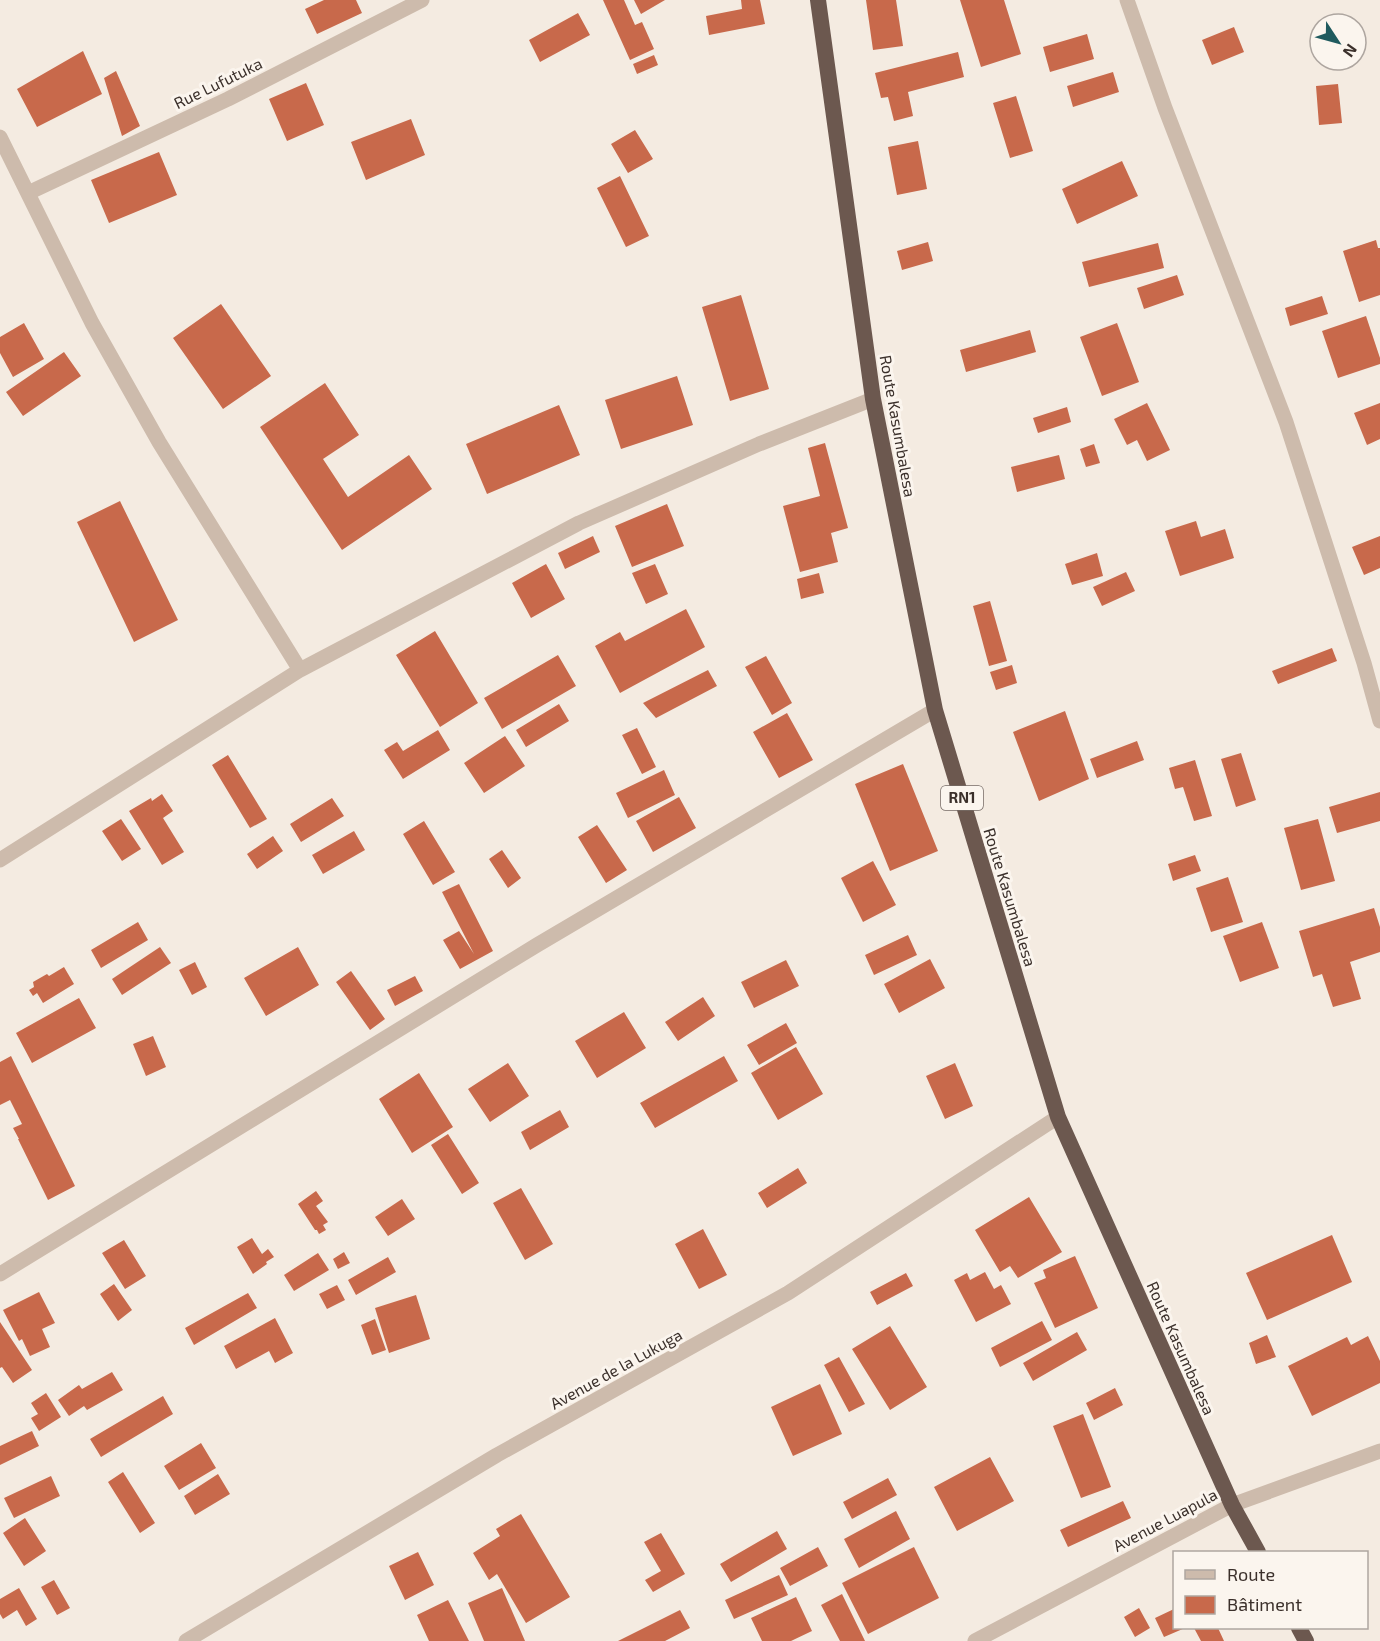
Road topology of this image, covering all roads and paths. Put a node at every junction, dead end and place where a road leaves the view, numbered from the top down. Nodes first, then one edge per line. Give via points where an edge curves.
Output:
1 (422, 0) edge
2 (818, 0) edge
3 (1127, 0) edge
4 (0, 137) edge
5 (28, 193) junction
6 (873, 399) junction
7 (300, 670) junction
8 (935, 710) junction
9 (1380, 721) edge
10 (0, 860) edge
11 (1058, 1117) junction
12 (0, 1274) edge
13 (1380, 1451) edge
14 (1232, 1505) junction
15 (1257, 1551) edge
16 (186, 1641) edge
17 (975, 1641) edge

1 - 5 street, Rue Lufutuka via 228,99
2 - 6 highway, Route Kasumbalesa / RN1
3 - 9 street via 1286,422
4 - 5 street
5 - 7 street via 93,323 159,442
6 - 7 street via 579,523
6 - 8 highway, Route Kasumbalesa / RN1
7 - 10 street
8 - 11 highway, Route Kasumbalesa / RN1
8 - 12 street via 527,951
11 - 14 highway, Route Kasumbalesa / RN1
11 - 16 street, Avenue de la Lukuga via 788,1293 487,1461
13 - 14 street, Avenue Luapula
14 - 15 highway, Route Kasumbalesa / RN1
14 - 17 street, Avenue Luapula

